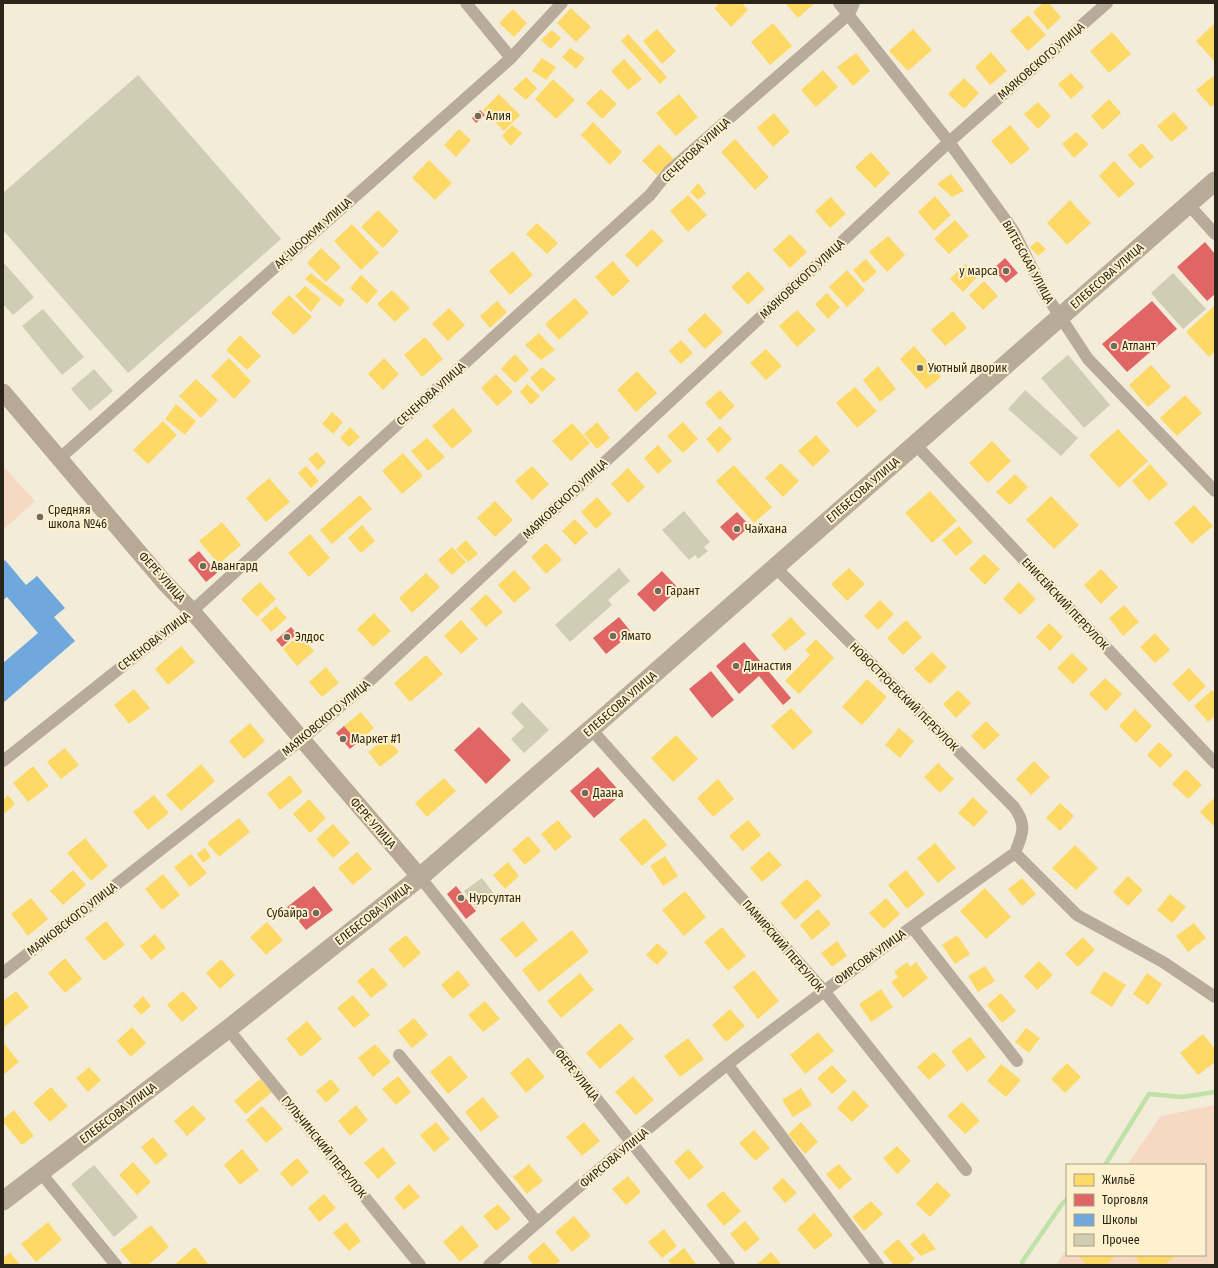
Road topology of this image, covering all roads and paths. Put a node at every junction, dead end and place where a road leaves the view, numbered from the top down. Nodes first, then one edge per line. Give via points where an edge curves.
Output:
1 (466, 3) edge
2 (562, 3) edge
3 (839, 3) edge
4 (854, 3) edge
5 (1107, 3) edge
6 (849, 14) junction
7 (511, 58) junction
8 (949, 142) junction
9 (1215, 181) edge
10 (1188, 204) junction
11 (1215, 234) edge
12 (1059, 318) junction
13 (3, 392) edge
14 (915, 444) junction
15 (60, 458) junction
16 (1215, 491) edge
17 (775, 567) junction
18 (192, 611) junction
19 (591, 729) junction
20 (302, 740) junction
21 (3, 761) edge
22 (1215, 763) edge
23 (1015, 852) junction
24 (420, 877) junction
25 (912, 927) junction
26 (3, 973) edge
27 (824, 991) junction
28 (1215, 997) edge
29 (228, 1029) junction
30 (399, 1055) dead end
31 (1017, 1061) dead end
32 (728, 1065) junction
33 (631, 1143) junction
34 (966, 1170) dead end
35 (40, 1173) junction
36 (3, 1201) edge
37 (537, 1222) junction
38 (116, 1265) edge
39 (420, 1265) edge
40 (489, 1265) edge
41 (729, 1265) edge
42 (878, 1265) edge

1 - 7 street
2 - 7 street, АК-ШООКУМ УЛИЦА
3 - 6 street, ВИТЕБСКАЯ УЛИЦА
4 - 6 street
5 - 8 street, МАЯКОВСКОГО УЛИЦА
6 - 8 street, ВИТЕБСКАЯ УЛИЦА
6 - 18 street, СЕЧЕНОВА УЛИЦА via 669,171 650,195
7 - 15 street, АК-ШООКУМ УЛИЦА
8 - 12 street, ВИТЕБСКАЯ УЛИЦА via 1013,230 1025,258
8 - 20 street, МАЯКОВСКОГО УЛИЦА via 363,687
9 - 10 main road, ЕЛЕБЕСОВА УЛИЦА
10 - 11 street
10 - 12 main road, ЕЛЕБЕСОВА УЛИЦА
12 - 14 main road, ЕЛЕБЕСОВА УЛИЦА
12 - 16 street, ВИТЕБСКАЯ УЛИЦА via 1088,359
13 - 15 street, ФЕРЕ УЛИЦА
14 - 17 main road, ЕЛЕБЕСОВА УЛИЦА
14 - 22 street, ЕНИСЕЙСКИЙ ПЕРЕУЛОК
15 - 18 street, ФЕРЕ УЛИЦА via 164,582
17 - 19 main road, ЕЛЕБЕСОВА УЛИЦА
17 - 23 street, НОВОСТРОЕВСКИЙ ПЕРЕУЛОК via 1014,806 1020,816 1023,833
18 - 20 street, ФЕРЕ УЛИЦА
18 - 21 street, СЕЧЕНОВА УЛИЦА
19 - 24 main road, ЕЛЕБЕСОВА УЛИЦА
19 - 27 street, ПАМИРСКИЙ ПЕРЕУЛОК
20 - 24 street, ФЕРЕ УЛИЦА
20 - 26 street, МАЯКОВСКОГО УЛИЦА
23 - 25 street, ФИРСОВА УЛИЦА
23 - 28 street via 1077,915 1162,962
24 - 29 main road, ЕЛЕБЕСОВА УЛИЦА
24 - 33 street, ФЕРЕ УЛИЦА
25 - 27 street, ФИРСОВА УЛИЦА
25 - 31 street
27 - 32 street, ФИРСОВА УЛИЦА
27 - 34 street, ПАМИРСКИЙ ПЕРЕУЛОК
29 - 35 main road, ЕЛЕБЕСОВА УЛИЦА
29 - 39 street, ГУЛЬЧИНСКИЙ ПЕРЕУЛОК
30 - 37 street
32 - 33 street, ФИРСОВА УЛИЦА
32 - 42 street
33 - 37 street, ФИРСОВА УЛИЦА
33 - 41 street, ФЕРЕ УЛИЦА
35 - 36 main road, ЕЛЕБЕСОВА УЛИЦА
35 - 38 street
37 - 40 street, ФИРСОВА УЛИЦА

